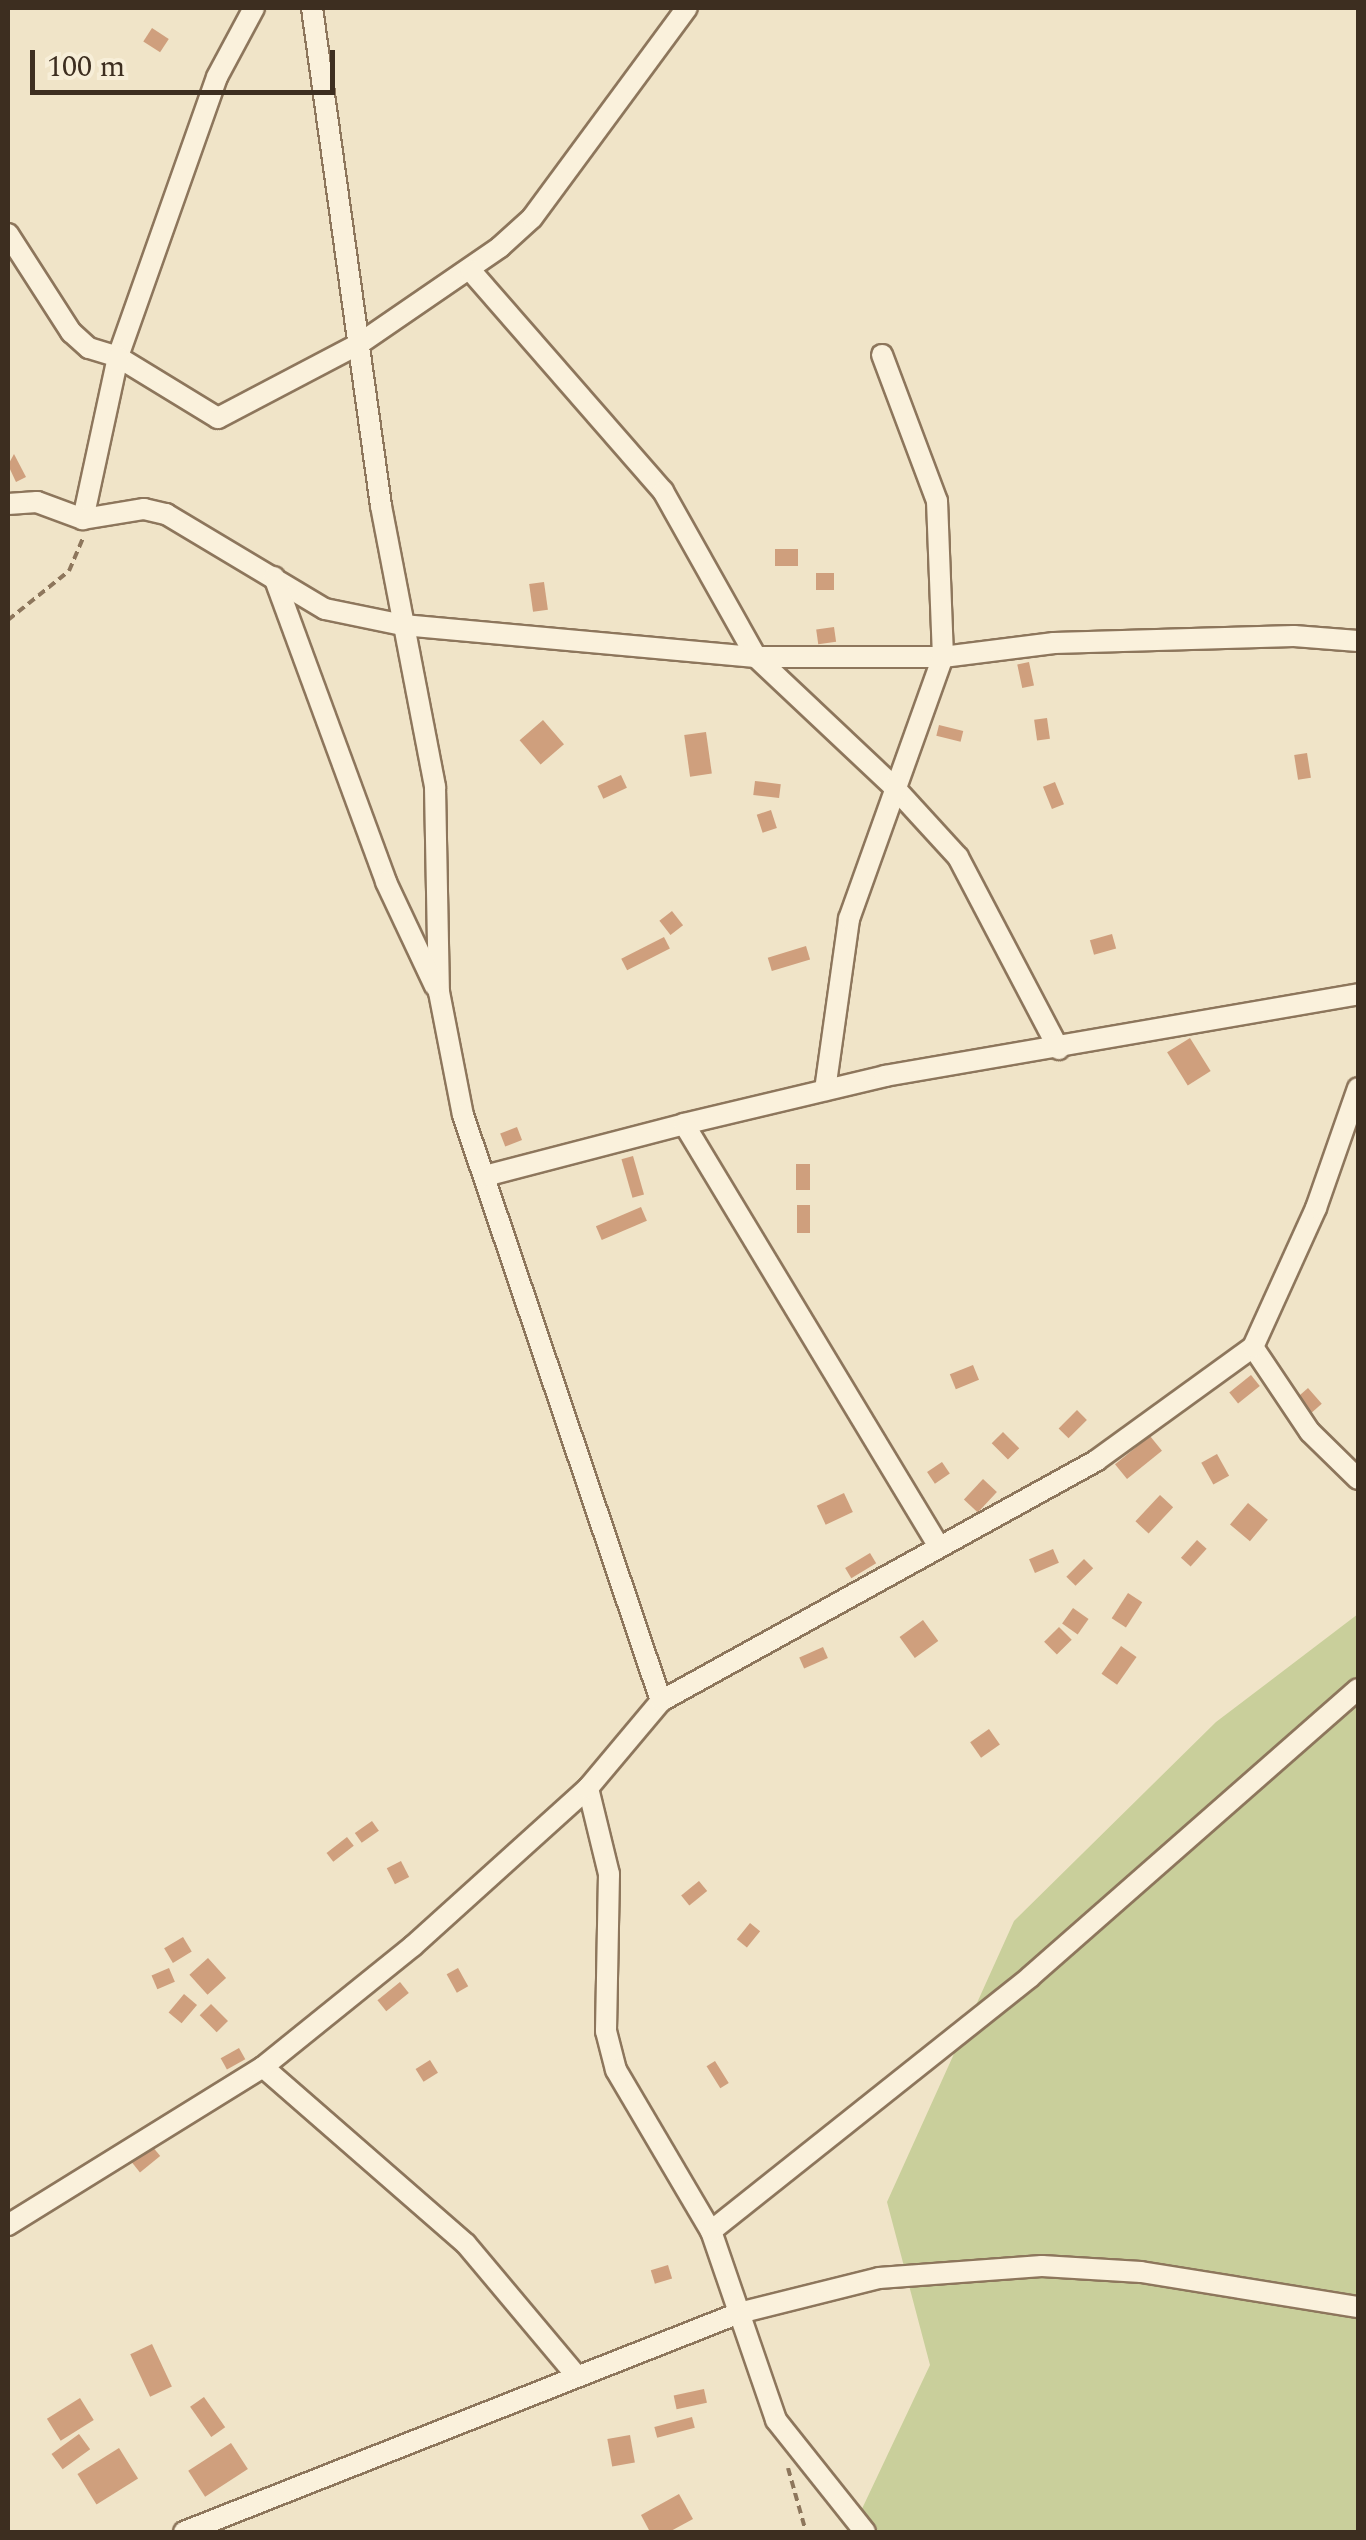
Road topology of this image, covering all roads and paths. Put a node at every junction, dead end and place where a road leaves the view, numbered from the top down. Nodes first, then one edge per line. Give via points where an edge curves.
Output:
1 (254, 8) edge
2 (312, 8) edge
3 (687, 8) edge
4 (8, 234) edge
5 (471, 271) junction
6 (359, 344) junction
7 (882, 355) dead end
8 (118, 357) junction
9 (8, 504) edge
10 (82, 518) junction
11 (274, 577) junction
12 (8, 620) edge
13 (403, 625) junction
14 (1358, 640) edge
15 (943, 656) junction
16 (756, 657) junction
17 (893, 786) junction
18 (439, 992) junction
19 (1358, 994) edge
20 (1059, 1049) junction
21 (1358, 1088) edge
22 (824, 1090) junction
23 (684, 1124) junction
24 (485, 1176) junction
25 (1252, 1347) junction
26 (1358, 1480) edge
27 (937, 1543) junction
28 (1358, 1689) edge
29 (662, 1701) junction
30 (588, 1788) junction
31 (263, 2067) junction
32 (8, 2225) edge
33 (711, 2230) junction
34 (1358, 2306) edge
35 (739, 2314) junction
36 (575, 2374) junction
37 (786, 2458) dead end
38 (184, 2532) edge
39 (806, 2532) edge
40 (866, 2532) edge

1 - 8 street via 218,77
2 - 6 street
3 - 5 street via 532,218
4 - 8 street via 71,332 89,348
5 - 6 street
5 - 16 street via 662,491
6 - 8 street via 222,418
6 - 13 street
7 - 15 street via 937,501
8 - 10 street
9 - 10 street via 37,502
10 - 11 street via 144,509 166,514
10 - 12 path via 76,562
11 - 13 street via 325,609
11 - 18 street via 386,882
13 - 16 street
13 - 18 street via 435,787
14 - 15 street via 1054,643
15 - 16 street
15 - 17 street
16 - 17 street
17 - 20 street via 970,876
17 - 22 street via 849,919
18 - 24 street via 464,1116
19 - 20 street
20 - 22 street
21 - 25 street via 1316,1208
22 - 23 street
23 - 24 street
23 - 27 street
24 - 29 street
25 - 26 street via 1310,1432
25 - 27 street via 1098,1460
27 - 29 street
28 - 33 street via 1030,1977
29 - 30 street
30 - 31 street via 413,1946
30 - 33 street via 609,1874 606,2030 616,2070
31 - 32 street
31 - 36 street via 466,2244
33 - 35 street
34 - 35 street via 1141,2272 1042,2266 880,2278
35 - 36 street
35 - 40 street via 776,2420
36 - 38 street
37 - 39 path

